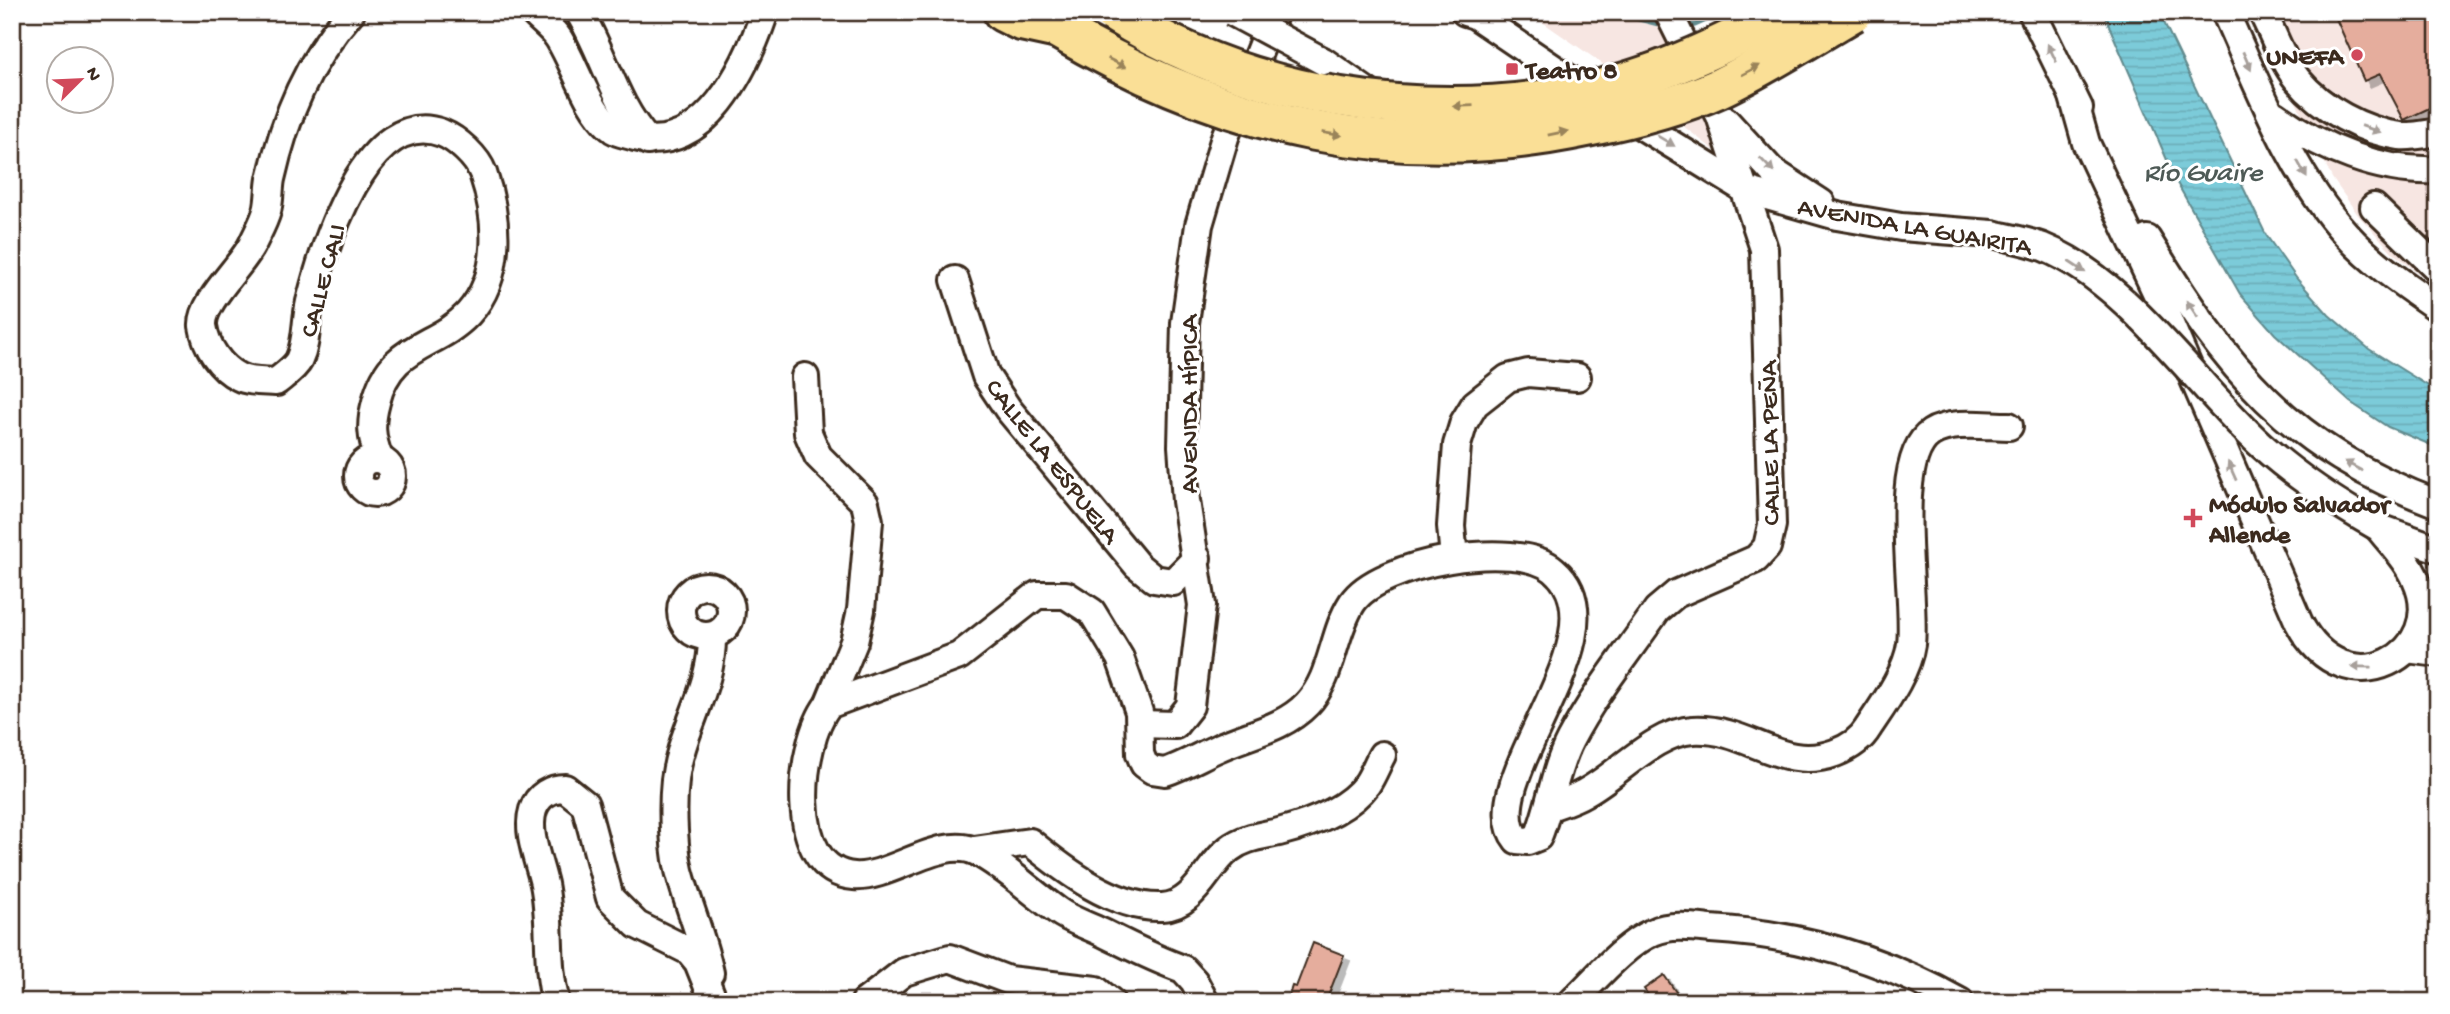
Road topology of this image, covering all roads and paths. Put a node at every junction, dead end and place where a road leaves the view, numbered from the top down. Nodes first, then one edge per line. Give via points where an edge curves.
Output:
1 (351, 12) edge
2 (533, 12) edge
3 (579, 12) edge
4 (765, 12) edge
5 (1003, 12) edge
6 (1113, 12) edge
7 (1232, 12) edge
8 (1275, 12) edge
9 (1465, 12) edge
10 (1668, 12) edge
11 (1784, 12) edge
12 (1853, 12) edge
13 (2032, 12) edge
14 (2225, 12) edge
15 (2262, 12) edge
16 (1047, 21) edge
17 (2072, 93) junction
18 (1383, 103) junction
19 (2269, 109) junction
20 (1720, 116) junction
21 (2438, 132) edge
22 (648, 141) junction
23 (2438, 170) edge
24 (1746, 190) junction
25 (2374, 206) dead end
26 (1854, 219) junction
27 (2438, 270) edge
28 (955, 280) dead end
29 (2438, 308) edge
30 (805, 377) dead end
31 (1577, 377) dead end
32 (2009, 426) dead end
33 (379, 458) dead end
34 (2438, 504) edge
35 (2378, 527) junction
36 (2438, 550) edge
37 (1197, 558) junction
38 (1454, 558) junction
39 (2417, 580) junction
40 (2438, 611) edge
41 (712, 636) dead end
42 (2407, 649) junction
43 (2438, 653) edge
44 (828, 705) junction
45 (1140, 724) junction
46 (1382, 755) dead end
47 (1550, 807) junction
48 (974, 850) junction
49 (556, 1002) edge
50 (715, 1002) edge
51 (865, 1002) edge
52 (1111, 1002) edge
53 (1205, 1002) edge
54 (1572, 1002) edge
55 (1960, 1002) edge

1 - 33 street, CALLE CALI via 306,75 290,110 271,179 268,210 240,266 214,296 203,327 217,359 239,377 276,382 299,362 310,300 330,231 373,157 391,139 415,128 456,139 481,168 495,215 494,256 478,301 466,316 409,352 380,384 371,422
2 - 22 street via 557,37 611,128
3 - 22 street via 611,86
4 - 22 street via 752,52 701,123
5 - 16 highway via 1021,21
6 - 18 highway, bridge via 1172,46 1233,70 1313,94
7 - 18 street, bridge via 1323,61
8 - 37 street, AVENIDA HÍPICA via 1225,137 1199,225 1185,323 1182,446
9 -> 24 street, AVENIDA LA GUAIRITA
10 - 20 street, bridge
11 -> 18 highway, bridge via 1734,40 1647,75 1579,94 1504,105
16 -> 12 highway, bridge via 1114,62 1173,89 1267,120 1343,136 1483,144 1534,138 1670,107 1719,88
17 -> 13 street
14 -> 19 street
15 -> 21 street via 2297,79 2326,106 2381,132 2403,136
34 -> 17 street via 2339,459 2250,385 2206,331 2144,234
42 -> 17 street via 2375,667 2351,667 2327,659 2308,640 2157,294 2086,144
19 - 23 street via 2299,132 2362,159 2414,171
19 -> 29 street via 2323,208 2375,263
20 - 24 street, CALLE LA PEÑA
20 -> 26 street via 1772,171
24 - 26 street, AVENIDA LA GUAIRITA
24 - 47 street, CALLE LA PEÑA via 1764,249 1772,525 1767,547 1756,559 1696,583 1657,610 1570,739 1551,791
25 - 27 street
26 -> 35 street, AVENIDA LA GUAIRITA, bridge via 1992,234 2045,248 2078,267 2150,327 2286,468
28 - 37 street, CALLE LA ESPUELA via 986,376 1137,565 1154,579 1173,582
30 - 44 street via 808,433 818,456 864,503 869,521 854,642
31 - 38 street via 1528,373 1508,378 1475,404 1457,445 1451,526
32 - 47 street via 1946,426 1930,433 1920,445 1908,488 1911,645 1882,707 1866,732 1846,749 1801,761 1743,737 1691,730 1637,755 1585,793
35 - 36 street, AVENIDA LA GUAIRITA
35 - 39 street
37 - 45 street, AVENIDA HÍPICA via 1202,606 1190,706 1175,724
38 - 45 street via 1385,579 1352,602 1322,682 1308,703 1287,721 1165,772 1144,764
38 - 47 street via 1523,557 1546,564 1563,578 1572,597 1574,615 1566,663 1512,792 1507,818 1517,840 1538,837
39 - 40 street
39 - 42 street via 2421,619
41 - 50 street via 707,683 688,728 675,779 674,815 681,878 704,946
42 - 43 street
44 - 45 street via 959,656 1022,604 1051,593 1066,596 1092,612 1120,658
44 - 48 street via 813,741 804,792 811,843 828,867 857,877 950,849
46 - 48 street via 1367,784 1336,810 1308,824 1252,837 1229,849 1198,887 1164,908 1115,897 1067,873 1030,842
48 - 53 street via 1060,913 1183,969
49 - 50 street via 546,897 530,826 533,807 552,788 565,788 585,804 610,898 637,925 689,951
51 - 52 street via 904,972 950,958 1008,981 1096,990
54 - 55 street via 1643,937 1672,927 1814,942 1891,967

